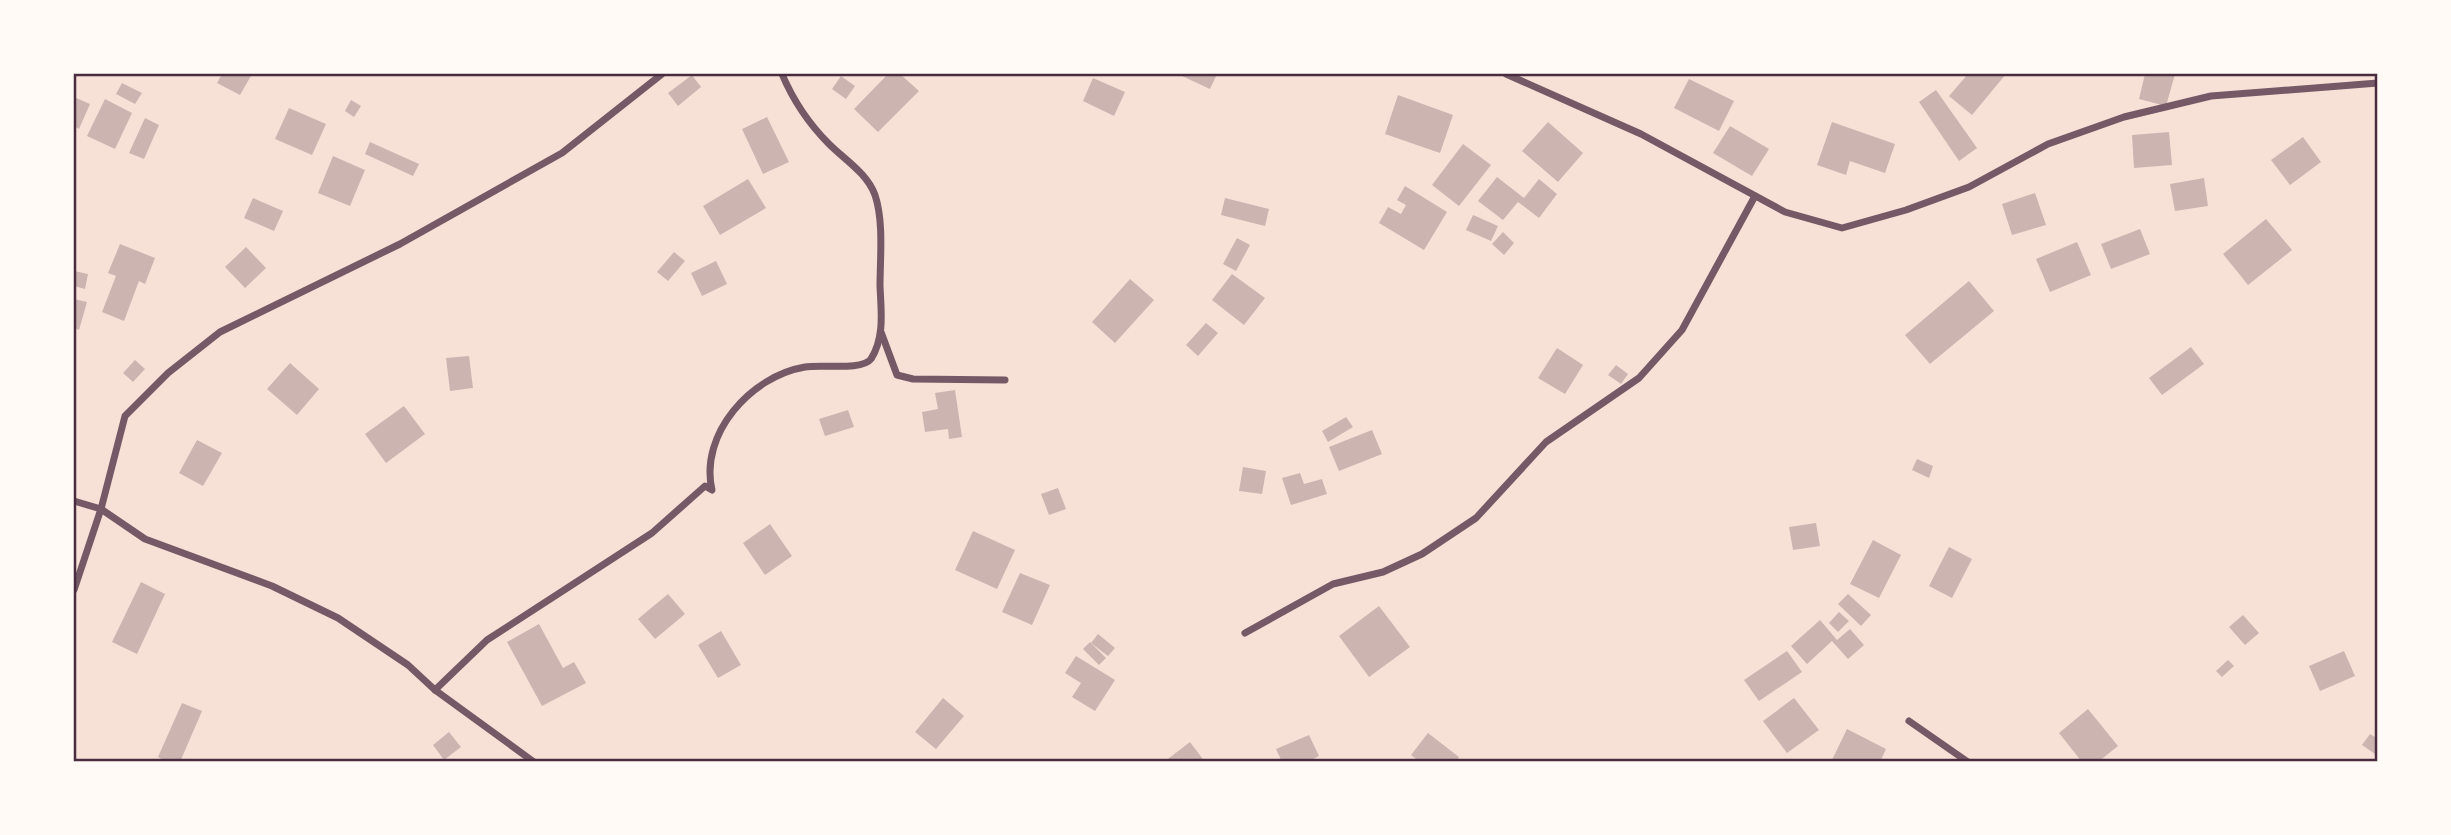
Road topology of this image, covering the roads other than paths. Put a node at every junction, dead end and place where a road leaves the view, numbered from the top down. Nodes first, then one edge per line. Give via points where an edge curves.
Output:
1 (662, 74) edge
2 (782, 74) edge
3 (1506, 74) edge
4 (2378, 83) edge
5 (1755, 197) junction
6 (881, 332) junction
7 (1005, 380) dead end
8 (74, 501) edge
9 (101, 509) junction
10 (74, 590) edge
11 (1245, 633) dead end
12 (435, 690) junction
13 (1909, 721) dead end
14 (534, 761) edge
15 (1968, 761) edge

1 - 9 street via 562,153 400,244 220,332 168,373 125,416
2 - 6 street via 800,110 828,144 859,171 875,195
3 - 5 street via 1641,134
4 - 5 street via 2211,96 2124,117 2048,144 1969,187 1842,228 1784,212
5 - 11 street via 1682,330 1639,378 1546,442 1476,518 1422,554 1383,572 1334,584
6 - 7 street via 897,375
6 - 12 street via 870,360 859,367 802,368 755,389 722,427 712,450 708,472 712,490 705,485 653,533 487,640
8 - 9 street
9 - 10 street
9 - 12 street via 145,538 272,586 338,618 408,665
12 - 14 street
13 - 15 street

